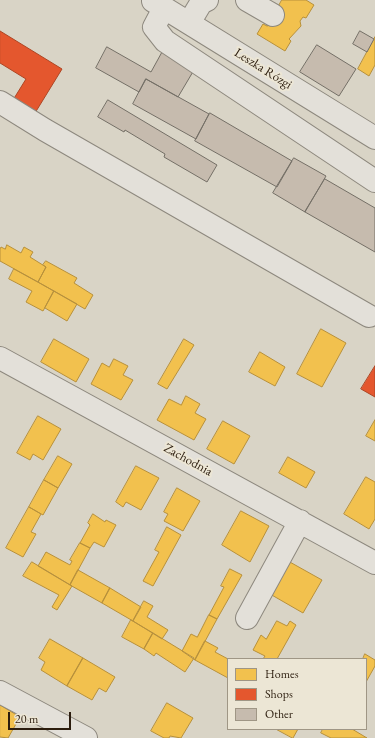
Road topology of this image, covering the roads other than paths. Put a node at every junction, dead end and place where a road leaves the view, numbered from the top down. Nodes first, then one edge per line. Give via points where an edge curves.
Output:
1 (207, 0) edge
2 (247, 0) edge
3 (158, 4) edge
4 (273, 15) dead end
5 (189, 23) junction
6 (0, 102) edge
7 (375, 138) edge
8 (375, 181) edge
9 (369, 316) dead end
10 (0, 358) edge
11 (300, 521) junction
12 (375, 563) edge
13 (247, 618) dead end
14 (0, 692) edge
15 (86, 738) edge

1 - 5 street via 201,3
2 - 4 street
3 - 5 street, Leszka Rózgi
3 - 8 street via 154,27 165,41
5 - 7 street, Leszka Rózgi
6 - 9 street
10 - 11 street, Zachodnia
11 - 12 street, Zachodnia
11 - 13 street
14 - 15 street

